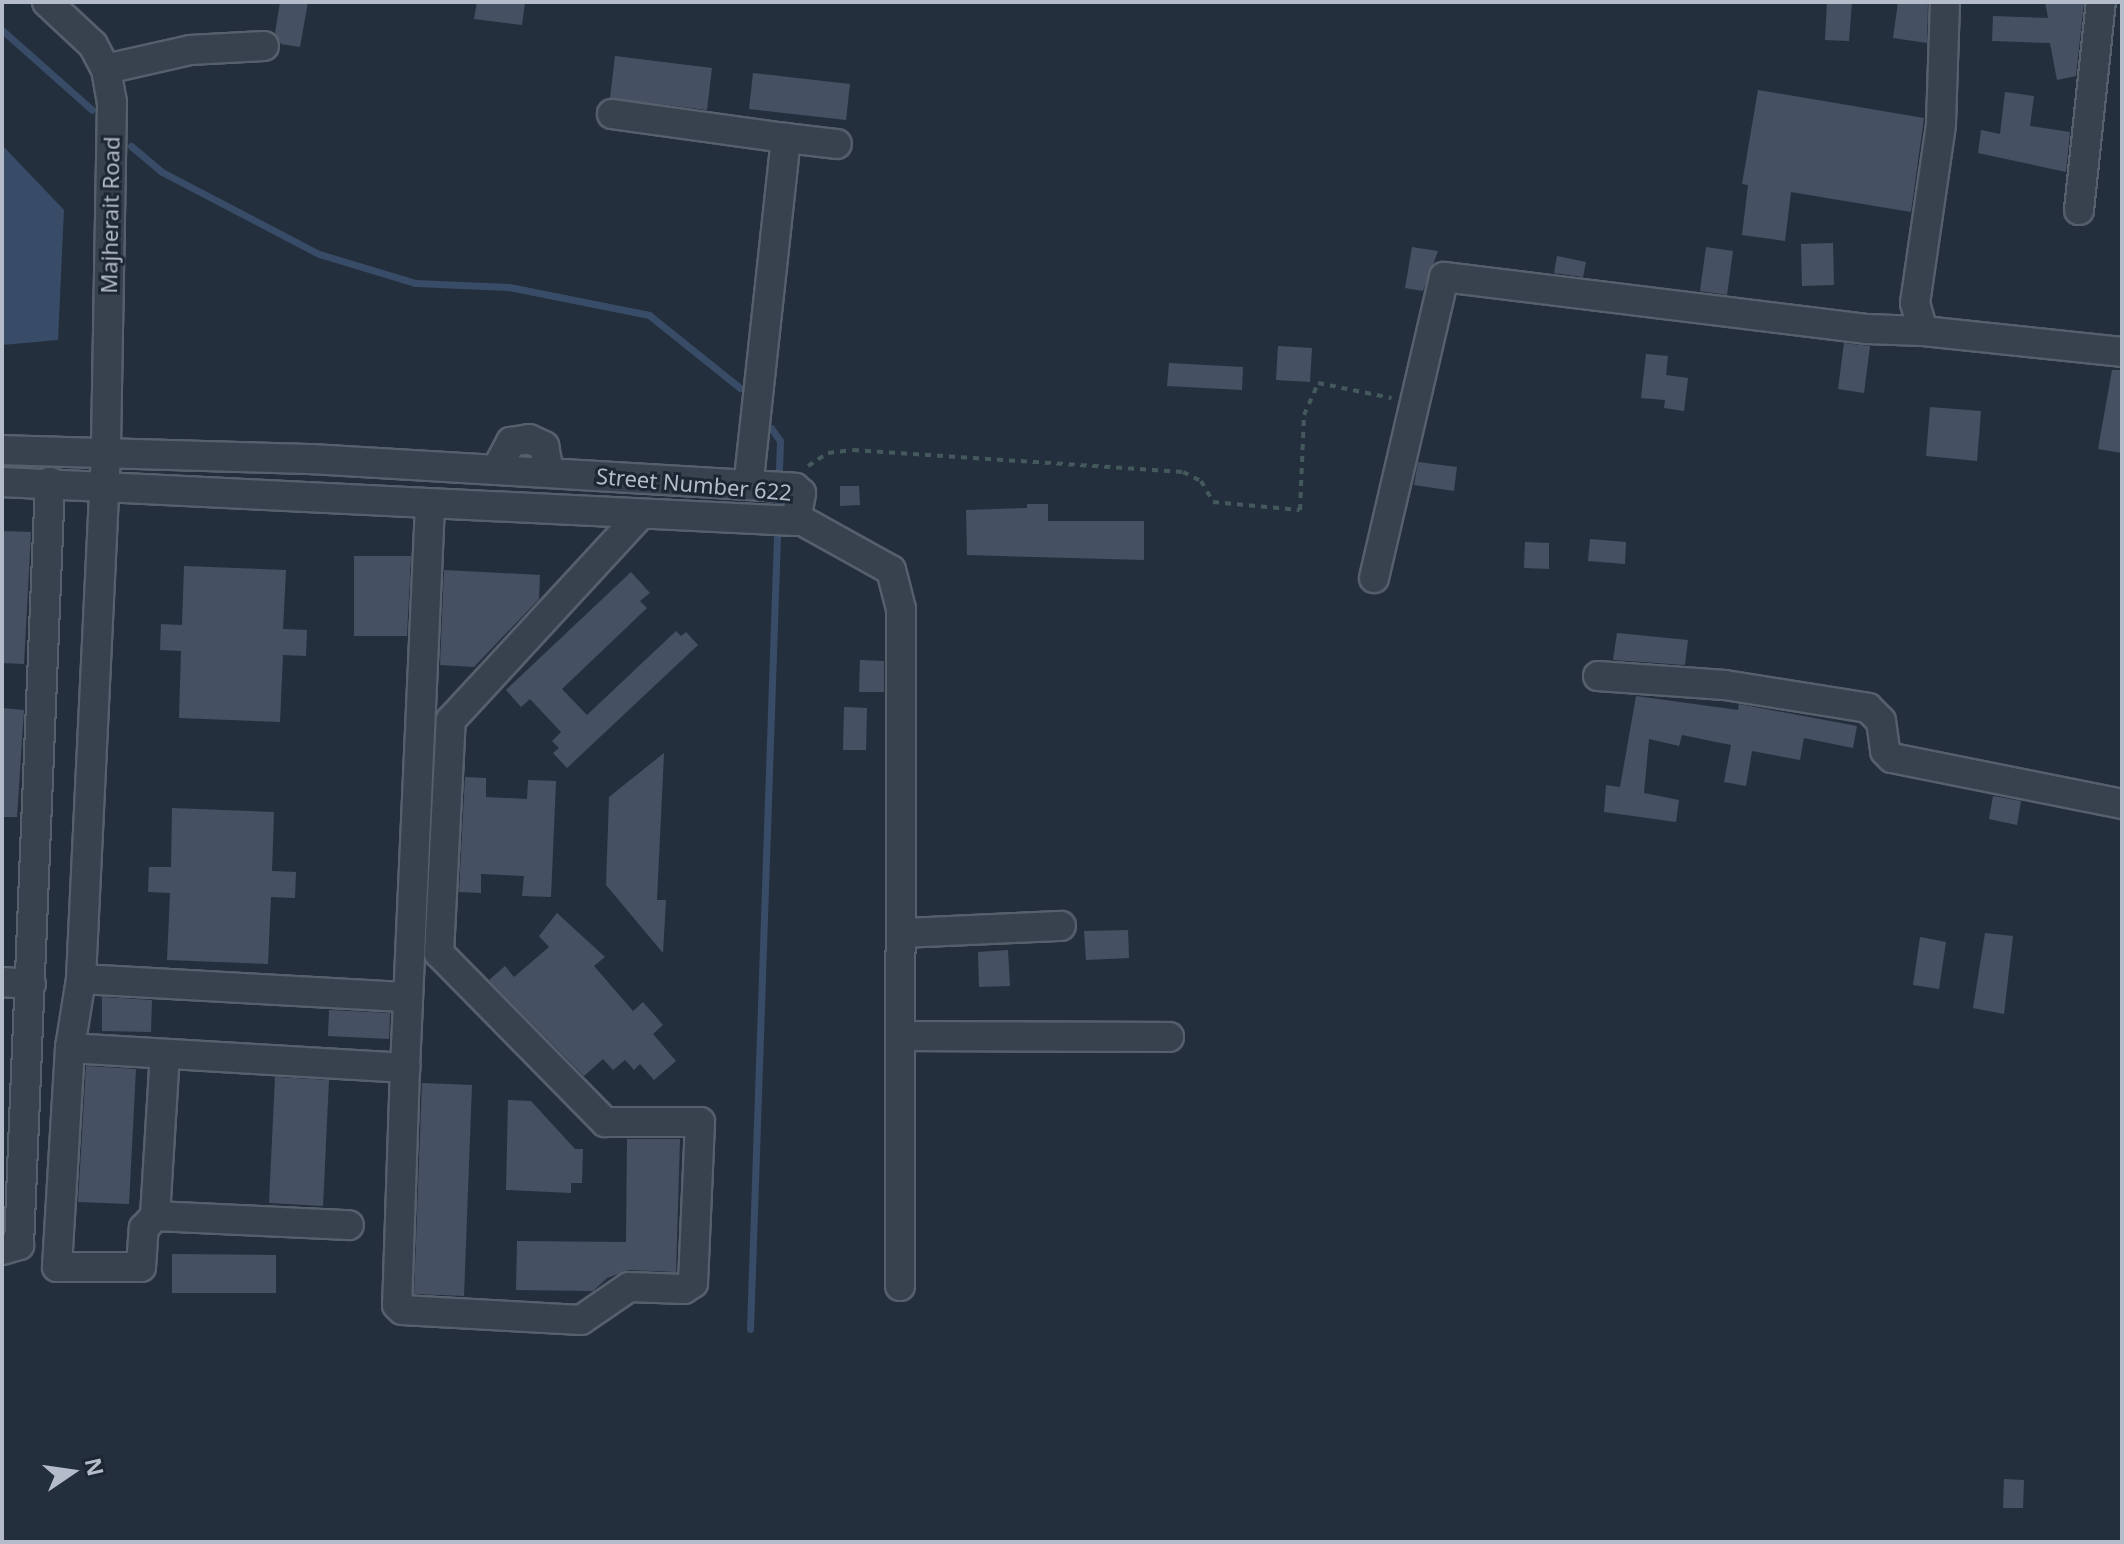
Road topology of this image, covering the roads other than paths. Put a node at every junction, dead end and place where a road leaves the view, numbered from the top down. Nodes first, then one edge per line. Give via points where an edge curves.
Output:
1 (47, 2) edge
2 (1945, 2) edge
3 (2101, 2) edge
4 (264, 46) dead end
5 (106, 69) junction
6 (612, 114) dead end
7 (786, 138) junction
8 (837, 144) dead end
9 (2079, 210) dead end
10 (1923, 331) junction
11 (2122, 352) edge
12 (2, 450) edge
13 (106, 452) junction
14 (541, 472) junction
15 (2, 482) edge
16 (50, 482) junction
17 (104, 485) junction
18 (748, 485) junction
19 (430, 505) junction
20 (531, 511) junction
21 (638, 517) junction
22 (799, 519) junction
23 (1374, 578) dead end
24 (1598, 676) dead end
25 (2122, 804) edge
26 (1061, 926) dead end
27 (904, 933) junction
28 (81, 979) junction
29 (2, 982) edge
30 (31, 984) junction
31 (408, 997) junction
32 (904, 1036) junction
33 (1169, 1037) dead end
34 (70, 1048) junction
35 (165, 1054) junction
36 (405, 1068) junction
37 (155, 1216) junction
38 (349, 1225) dead end
39 (2, 1250) edge
40 (900, 1286) dead end

1 - 5 street, Majherait Road via 93,45
2 - 10 street via 1941,125 1915,303
3 - 9 street
4 - 5 street via 190,50
5 - 13 street, Majherait Road via 112,102
6 - 7 street
7 - 8 street
7 - 18 street
10 - 11 street
10 - 23 street via 1866,329 1444,277
12 - 13 street, Street Number 622
13 - 14 street, Street Number 622
13 - 17 street, Majherait Road
14 - 18 street, Street Number 622
14 - 20 street
15 - 16 street, Street Number 622
16 - 17 street, Street Number 622
16 - 30 street
17 - 19 street, Street Number 622
17 - 28 street, Majherait Road
18 - 22 street, Street Number 622 via 795,488 801,493
19 - 20 street, Street Number 622
19 - 31 street
20 - 21 street, Street Number 622
21 - 22 street, Street Number 622
21 - 36 street via 451,720 439,953 605,1122 700,1122 691,1287 629,1287 581,1320 398,1308
22 - 27 street via 834,534 896,579 901,609
24 - 25 street via 1831,699 1875,714 1885,751 1901,761
26 - 27 street
27 - 32 street
28 - 31 street
28 - 34 street, Majherait Road
29 - 30 street
30 - 39 street via 19,1245
31 - 36 street
32 - 33 street
32 - 40 street
34 - 35 street
34 - 37 street, Majherait Road via 57,1267 141,1267 144,1228
35 - 36 street
35 - 37 street
37 - 38 street

